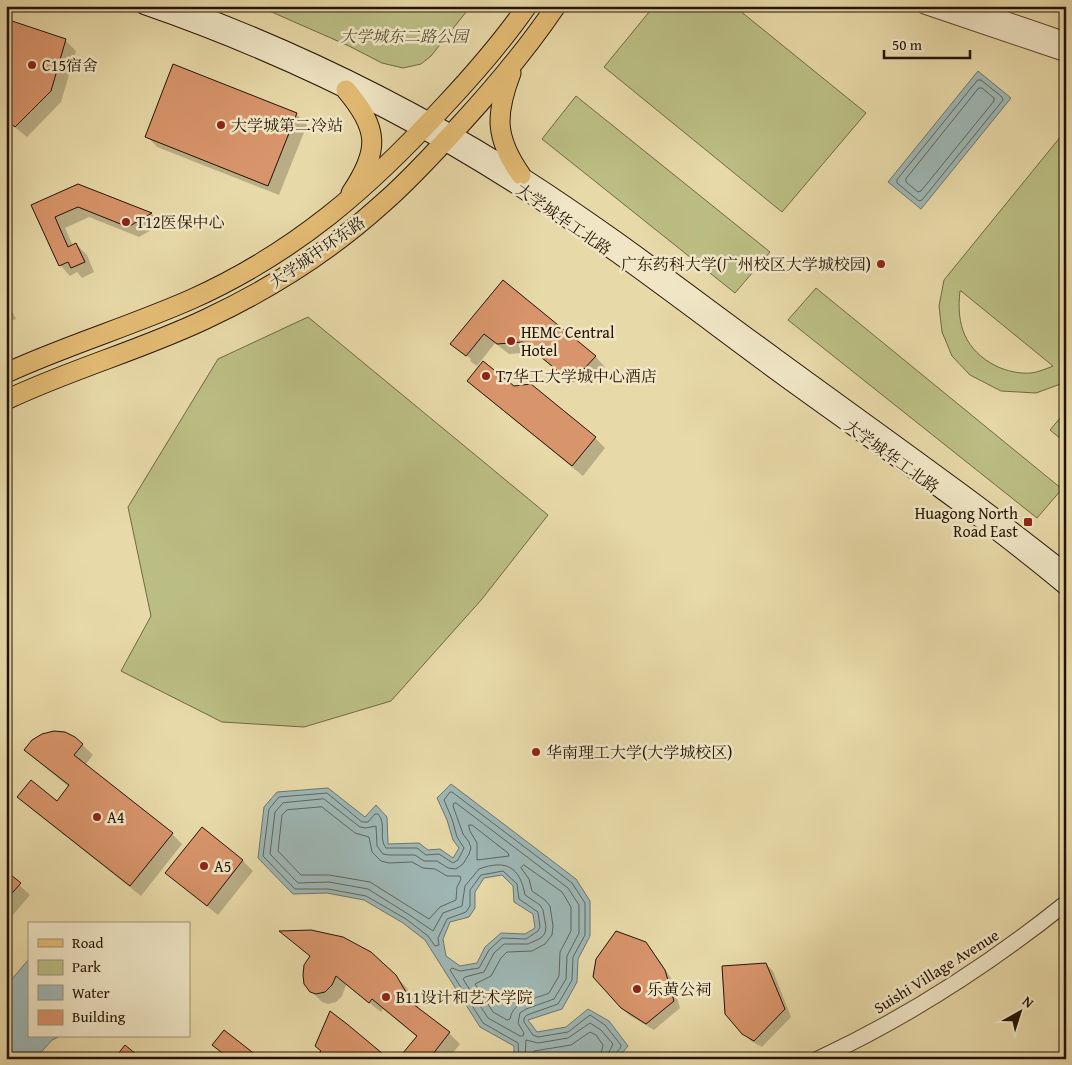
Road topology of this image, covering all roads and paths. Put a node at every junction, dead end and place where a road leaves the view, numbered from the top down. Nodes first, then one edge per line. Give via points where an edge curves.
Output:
1 (144, 6) edge
2 (178, 6) edge
3 (527, 6) edge
4 (556, 6) edge
5 (924, 6) edge
6 (966, 6) edge
7 (1066, 40) edge
8 (1066, 54) edge
9 (515, 63) junction
10 (346, 90) junction
11 (426, 126) junction
12 (448, 138) junction
13 (521, 175) junction
14 (342, 206) junction
15 (6, 373) edge
16 (6, 400) edge
17 (1066, 572) edge
18 (1066, 587) edge
19 (1066, 902) edge
20 (818, 1059) edge

1 - 10 main road, 大学城华工北路 via 265,53
2 - 11 main road, 大学城华工北路 via 369,88
3 - 11 main road, 大学城中环东路 via 499,44
4 - 9 main road, 大学城中环东路
5 - 8 street
6 - 7 street
9 - 12 main road, 大学城中环东路
9 - 13 main road via 500,109 500,123 504,147
10 - 11 main road, 大学城华工北路
10 - 14 main road via 364,114 372,140 366,165
11 - 12 main road, 大学城华工北路
11 - 14 main road, 大学城中环东路 via 384,170
12 - 13 main road, 大学城华工北路
12 - 16 main road, 大学城中环东路 via 370,215 263,290 189,327
12 - 18 main road, 大学城华工北路 via 576,226 966,510
13 - 17 main road, 大学城华工北路 via 1009,527
14 - 15 main road, 大学城中环东路 via 284,249 217,287
19 - 20 street, Suishi Village Avenue via 1000,953 946,988 894,1020

